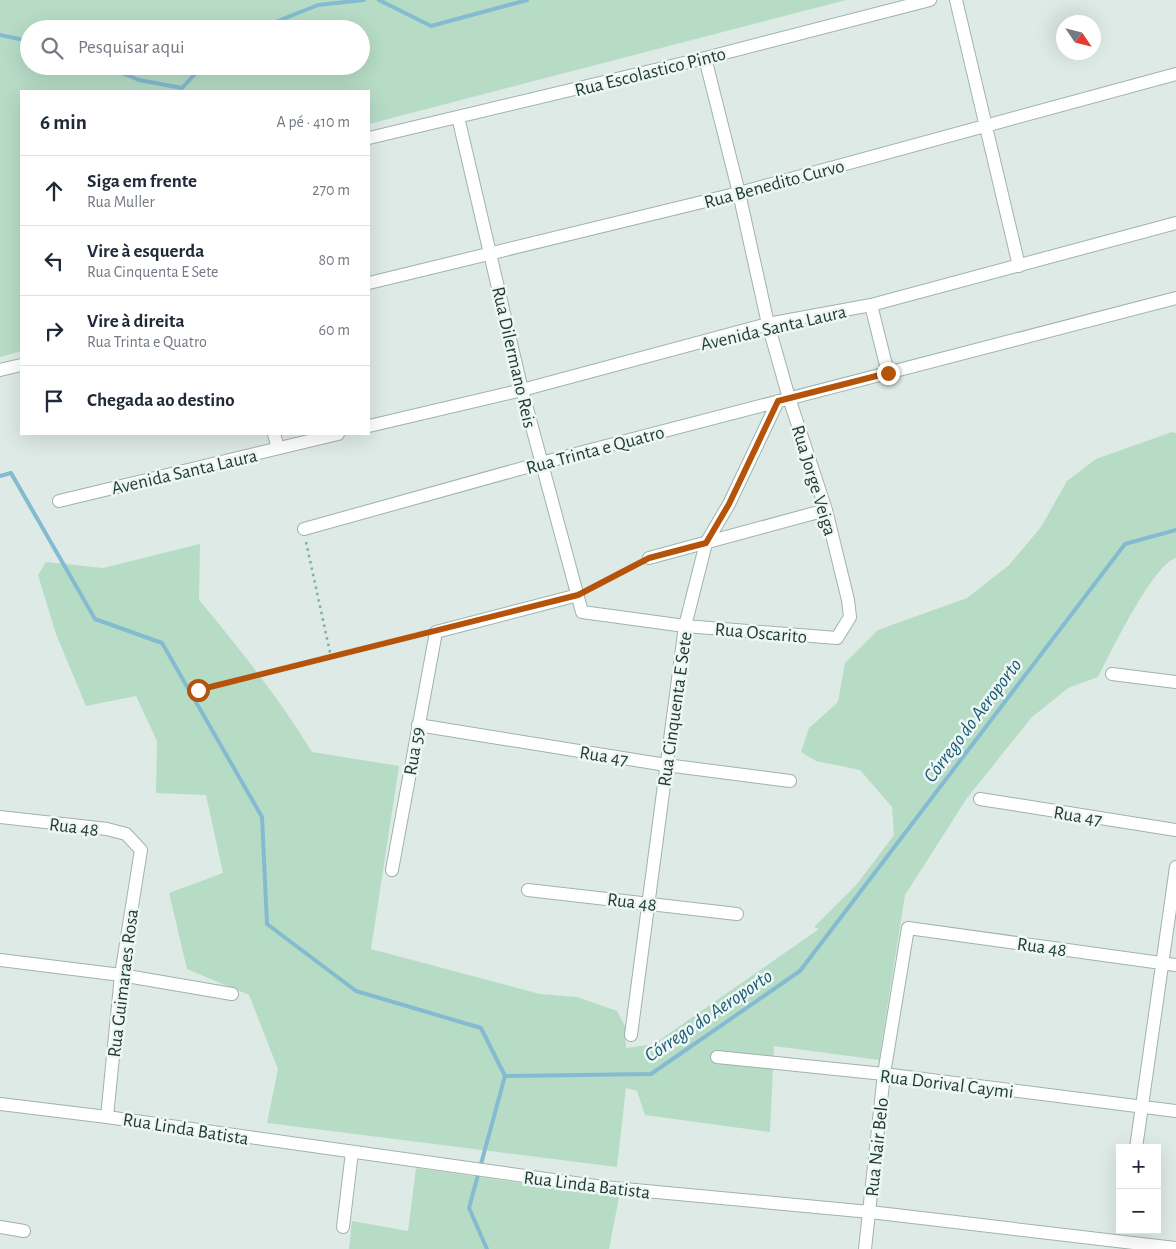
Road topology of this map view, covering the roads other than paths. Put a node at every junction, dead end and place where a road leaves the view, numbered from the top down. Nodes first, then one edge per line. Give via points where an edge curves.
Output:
1 (930, 0) edge
2 (956, 0) edge
3 (705, 58) junction
4 (1176, 74) edge
5 (458, 117) junction
6 (988, 127) junction
7 (370, 138) edge
8 (739, 193) junction
9 (1176, 223) edge
10 (491, 253) junction
11 (1019, 266) junction
12 (370, 283) edge
13 (1176, 298) edge
14 (871, 305) junction
15 (768, 324) junction
16 (20, 365) edge
17 (0, 370) edge
18 (888, 373) junction
19 (522, 390) junction
20 (783, 399) junction
21 (370, 426) edge
22 (274, 435) edge
23 (334, 435) edge
24 (278, 448) junction
25 (541, 463) junction
26 (59, 501) dead end
27 (826, 510) junction
28 (304, 528) road end
29 (706, 543) junction
30 (649, 558) road end
31 (578, 595) junction
32 (685, 626) junction
33 (837, 638) joint
34 (1112, 674) dead end
35 (1176, 682) edge
36 (418, 725) junction
37 (666, 765) junction
38 (790, 781) dead end
39 (980, 799) dead end
40 (0, 817) edge
41 (1176, 830) edge
42 (141, 850) joint
43 (1176, 867) edge
44 (392, 870) dead end
45 (528, 890) dead end
46 (649, 903) junction
47 (737, 914) dead end
48 (908, 928) joint
49 (0, 960) edge
50 (1161, 963) junction
51 (1176, 965) edge
52 (121, 975) junction
53 (232, 994) dead end
54 (631, 1035) dead end
55 (717, 1057) dead end
56 (884, 1074) junction
57 (0, 1104) edge
58 (1142, 1108) junction
59 (1176, 1111) edge
60 (107, 1116) junction
61 (1137, 1144) edge
62 (352, 1152) junction
63 (870, 1212) junction
64 (0, 1227) edge
65 (343, 1227) dead end
66 (24, 1230) dead end
67 (1124, 1236) edge
68 (1176, 1248) edge
69 (866, 1249) edge

1 - 3 street, Rua Escolastico Pinto
2 - 6 street
3 - 5 street, Rua Escolastico Pinto
3 - 8 street, Rua Jorge Veiga
4 - 6 street, Rua Benedito Curvo
5 - 7 street, Rua Escolastico Pinto
5 - 10 street, Rua Dilermano Reis
6 - 8 street, Rua Benedito Curvo
6 - 11 street
8 - 10 street, Rua Benedito Curvo
8 - 15 street, Rua Jorge Veiga
9 - 11 street, Avenida Santa Laura
10 - 12 street, Rua Benedito Curvo
10 - 19 street, Rua Dilermano Reis
11 - 14 street, Avenida Santa Laura
13 - 18 street, Rua Trinta e Quatro
14 - 15 street, Avenida Santa Laura
14 - 18 street
15 - 19 street, Avenida Santa Laura
15 - 20 street, Rua Jorge Veiga
16 - 17 street
18 - 20 street, Rua Trinta e Quatro
19 - 21 street, Avenida Santa Laura
19 - 25 street, Rua Dilermano Reis
20 - 25 street, Rua Trinta e Quatro
20 - 27 street, Rua Jorge Veiga
20 - 29 street, Rua Cinquenta E Sete
22 - 24 street
23 - 24 street, Avenida Santa Laura
24 - 26 street, Avenida Santa Laura
25 - 28 street, Rua Trinta e Quatro
25 - 31 street, Rua Dilermano Reis
27 - 29 street
27 - 33 street, Rua Jorge Veiga via 850,617
29 - 30 street
29 - 32 street, Rua Cinquenta E Sete
31 - 32 street, Rua Oscarito via 582,612
31 - 36 street, Rua 59 via 436,632
32 - 33 street, Rua Oscarito
32 - 37 street, Rua Cinquenta E Sete
34 - 35 street
36 - 37 street, Rua 47
36 - 44 street, Rua 59
37 - 38 street, Rua 47
37 - 46 street, Rua Cinquenta E Sete
39 - 41 street, Rua 47
40 - 42 street, Rua 48 via 107,829 126,834
42 - 52 street, Rua Guimaraes Rosa
43 - 50 street
45 - 46 street, Rua 48
46 - 47 street, Rua 48
46 - 54 street, Rua Cinquenta E Sete
48 - 50 street, Rua 48
48 - 56 street, Rua Nair Belo
49 - 52 street
50 - 51 street, Rua 48
50 - 58 street
52 - 53 street
52 - 60 street, Rua Guimaraes Rosa
55 - 56 street, Rua Dorival Caymi
56 - 58 street, Rua Dorival Caymi
56 - 63 street, Rua Nair Belo
57 - 60 street, Rua Linda Batista
58 - 59 street, Rua Dorival Caymi
58 - 61 street
60 - 62 street, Rua Linda Batista
62 - 63 street, Rua Linda Batista via 603,1187
62 - 65 street
63 - 67 street, Rua Linda Batista
63 - 69 street, Rua Nair Belo
64 - 66 street
67 - 68 street, Rua Linda Batista

